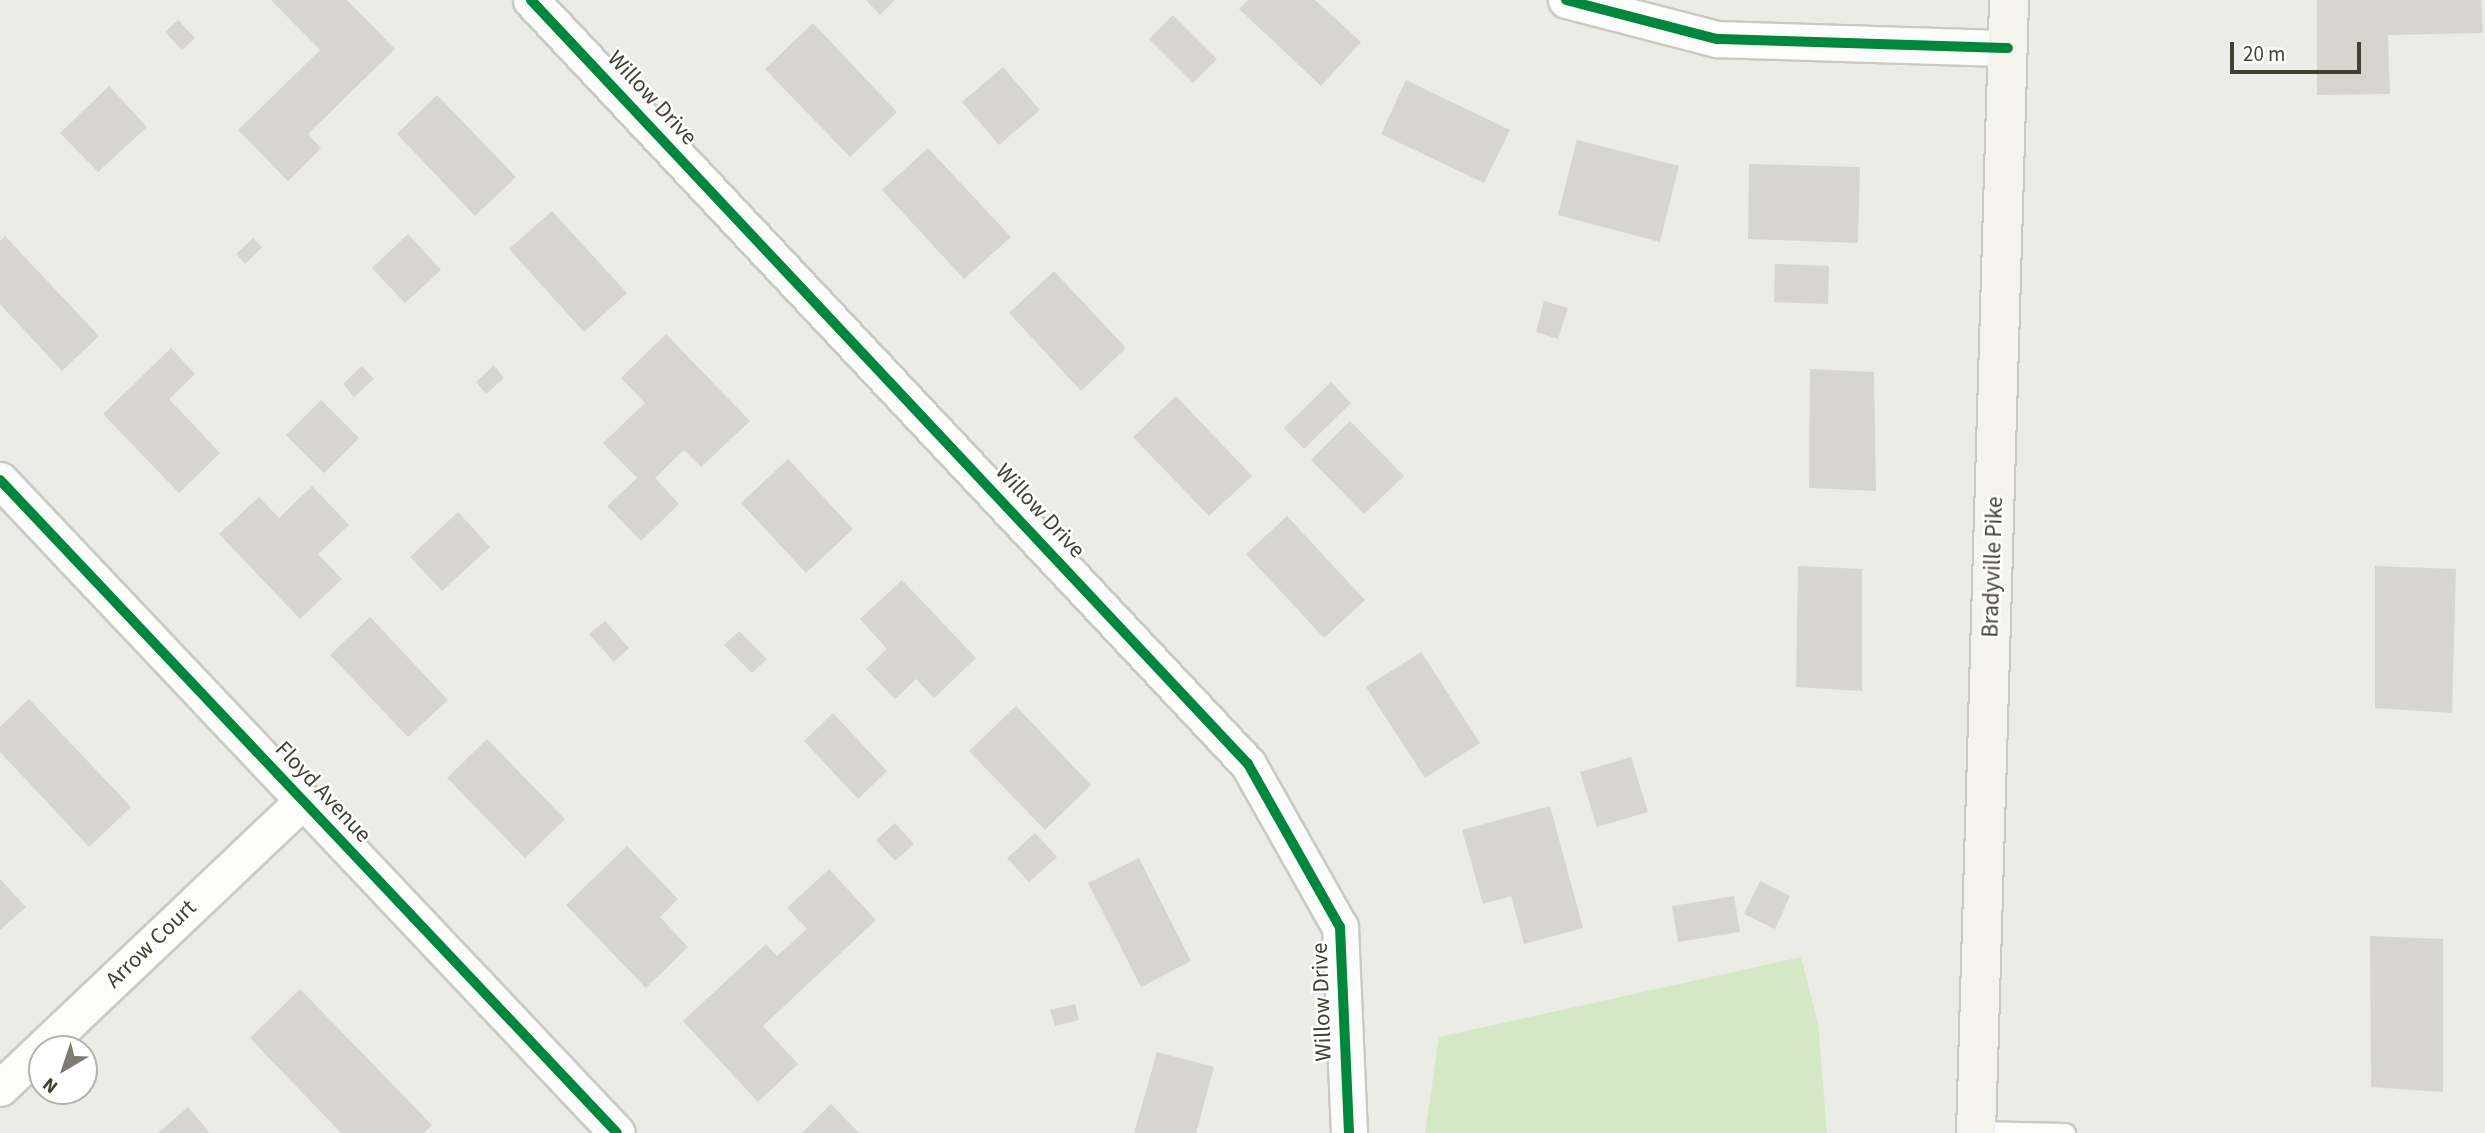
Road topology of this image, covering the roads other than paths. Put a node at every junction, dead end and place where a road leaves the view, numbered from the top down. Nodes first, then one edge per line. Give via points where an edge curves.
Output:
1 (531, 0) edge
2 (1566, 0) edge
3 (2010, 0) edge
4 (2008, 48) junction
5 (0, 480) edge
6 (302, 800) junction
7 (0, 1088) edge
8 (1976, 1132) edge
9 (617, 1133) edge
10 (1349, 1133) edge
11 (2066, 1133) edge

1 - 10 street, Willow Drive via 1248,764 1340,927
2 - 4 street via 1717,39
3 - 4 main road, Bradyville Pike
4 - 8 main road, Bradyville Pike
5 - 6 street, Floyd Avenue
6 - 7 street, Arrow Court
6 - 9 street, Floyd Avenue
8 - 11 lane

